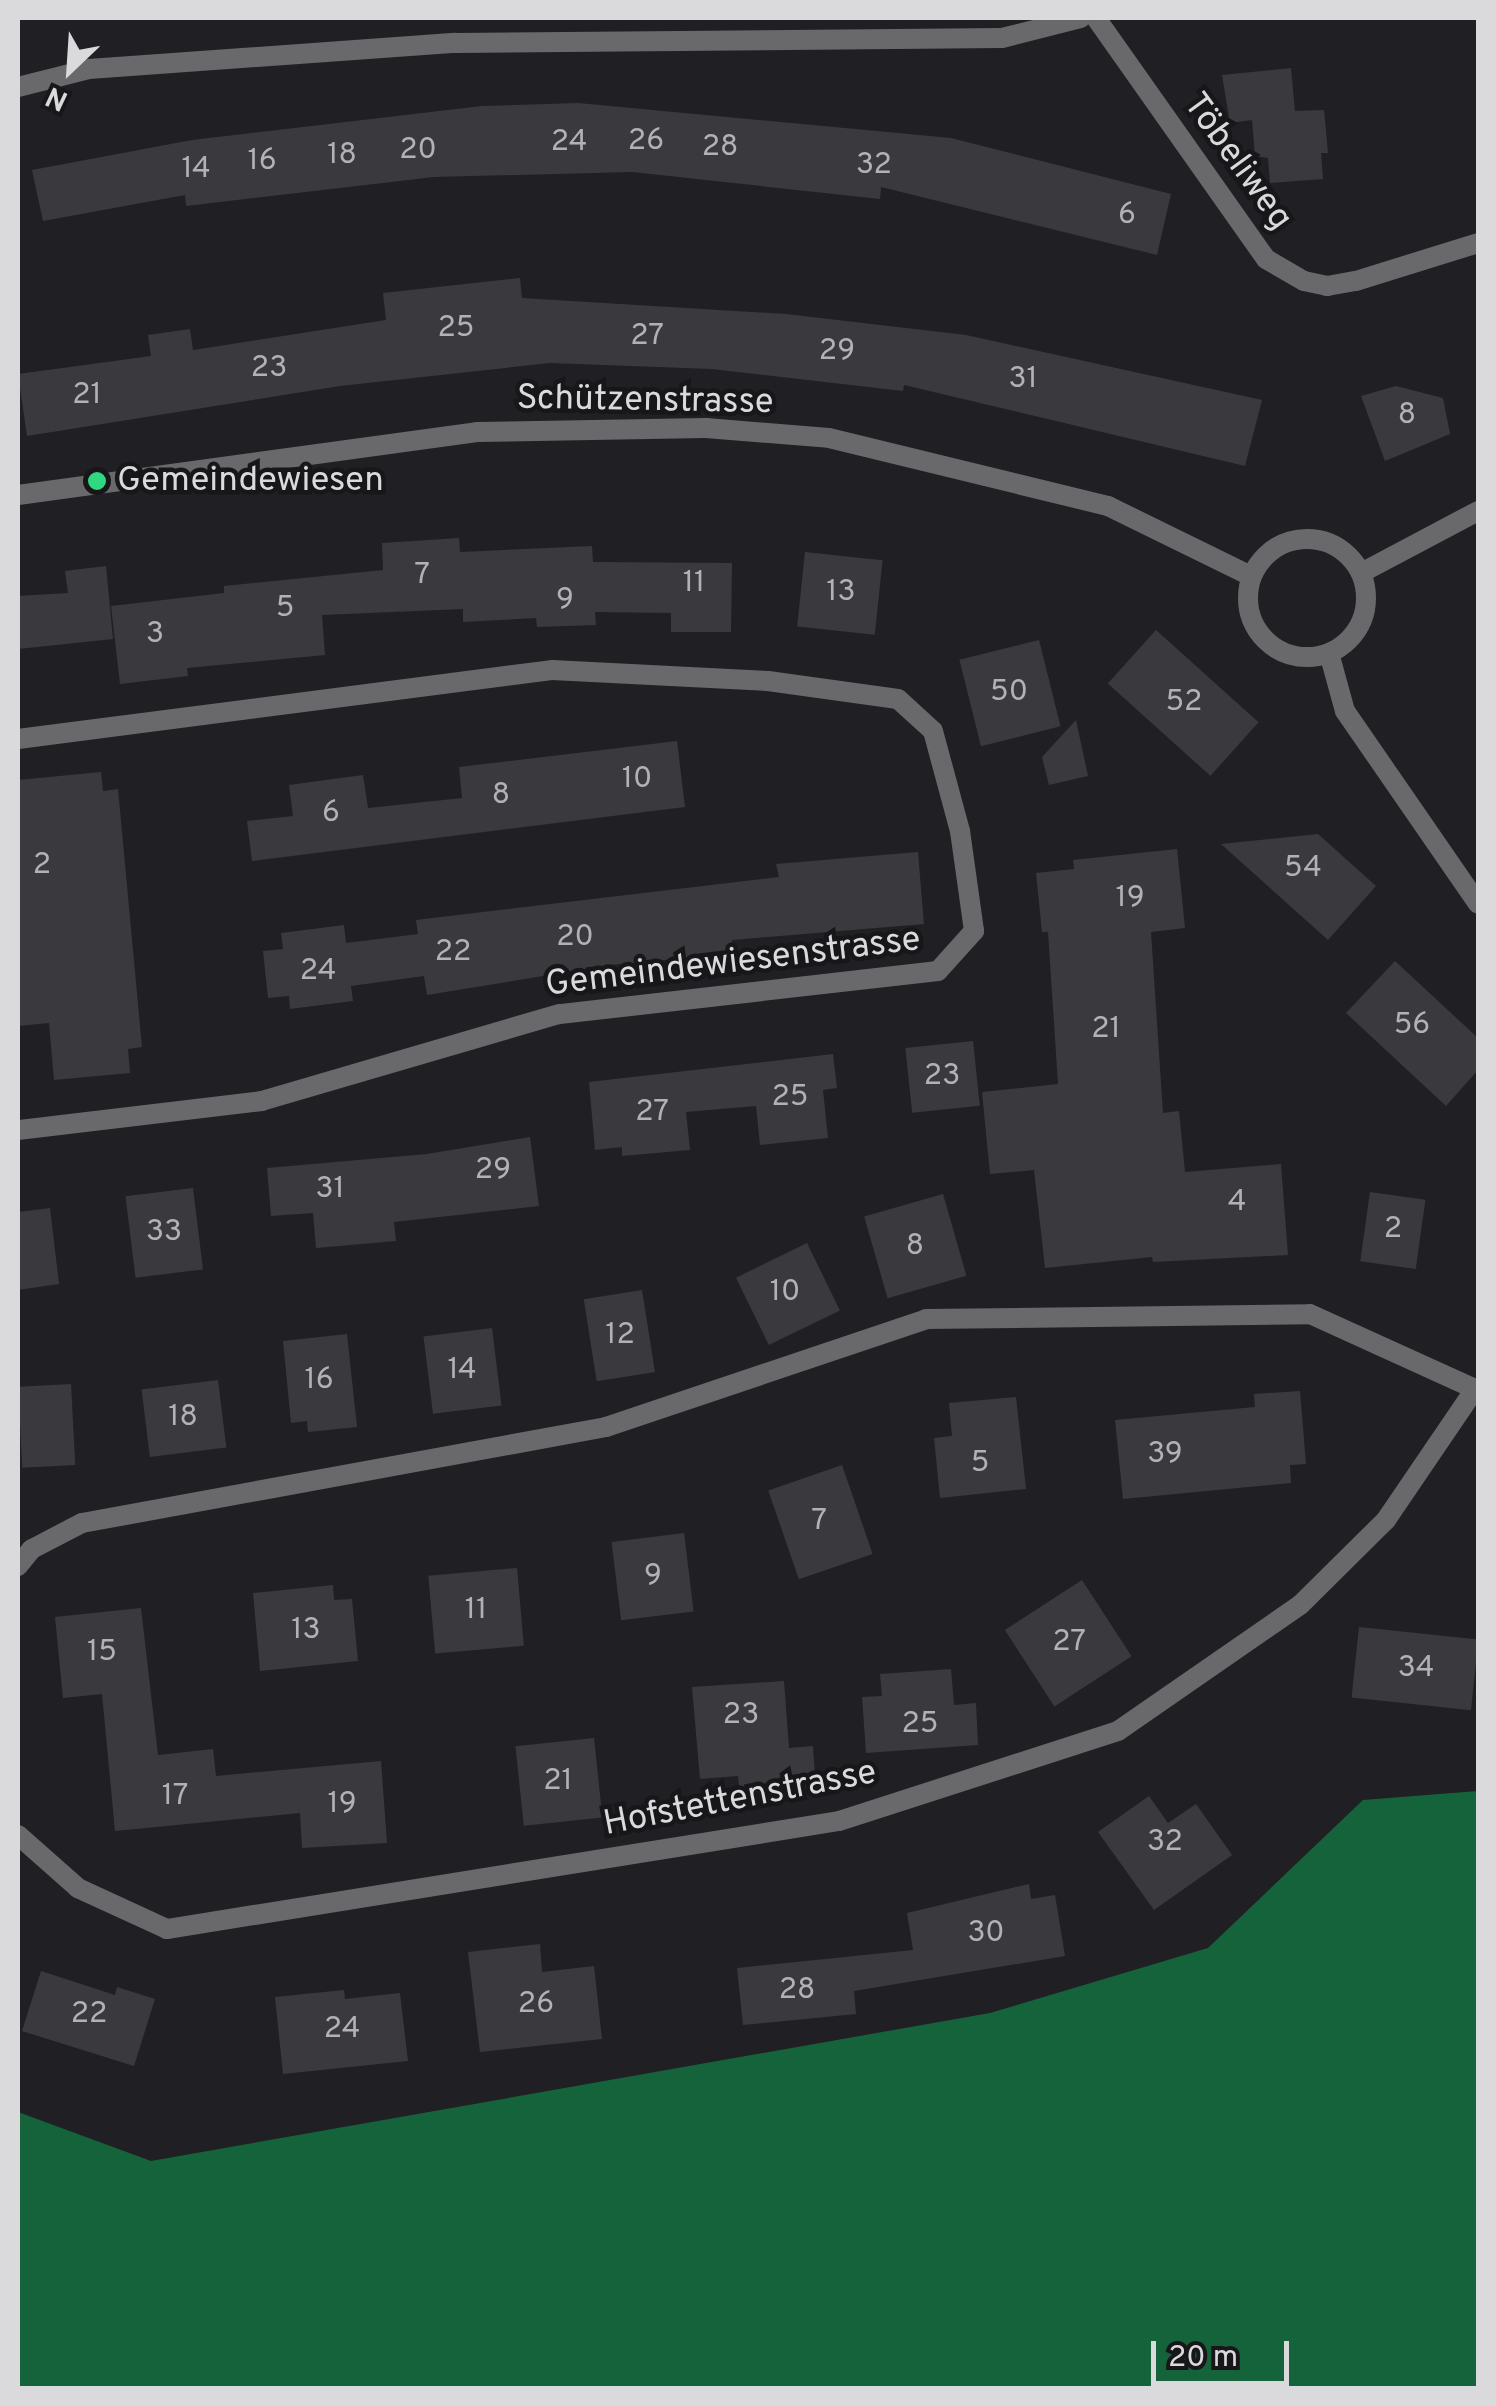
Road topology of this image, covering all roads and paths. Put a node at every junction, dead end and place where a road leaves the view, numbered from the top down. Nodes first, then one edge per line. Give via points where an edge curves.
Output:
1 (1081, 18) edge
2 (1096, 18) edge
3 (18, 87) edge
4 (1478, 244) edge
5 (18, 495) edge
6 (1478, 511) edge
7 (1361, 573) junction
8 (1251, 576) junction
9 (1329, 654) junction
10 (18, 740) edge
11 (1478, 904) edge
12 (18, 1130) edge
13 (1477, 1385) edge
14 (18, 1566) edge
15 (18, 1835) edge

1 - 3 street via 1002,38 456,43 89,69
2 - 4 street, Töbeliweg via 1266,258 1304,281 1356,281
5 - 8 street, Schützenstrasse via 477,432 706,428 829,438 1108,506
6 - 7 street
7 - 8 street via 1336,546 1297,539 1262,558
7 - 9 street via 1365,611 1358,629
8 - 9 street via 1250,615 1272,646 1290,655
9 - 11 street via 1345,711
10 - 12 street, Gemeindewiesenstrasse via 552,670 768,681 898,699 934,731 960,830 974,931 938,971 559,1014 262,1101
13 - 14 street, Hofstettenstrasse via 1310,1314 926,1319 606,1428 82,1523 32,1549
13 - 15 street, Hofstettenstrasse via 1386,1520 1300,1605 1118,1731 839,1820 168,1929 78,1888

